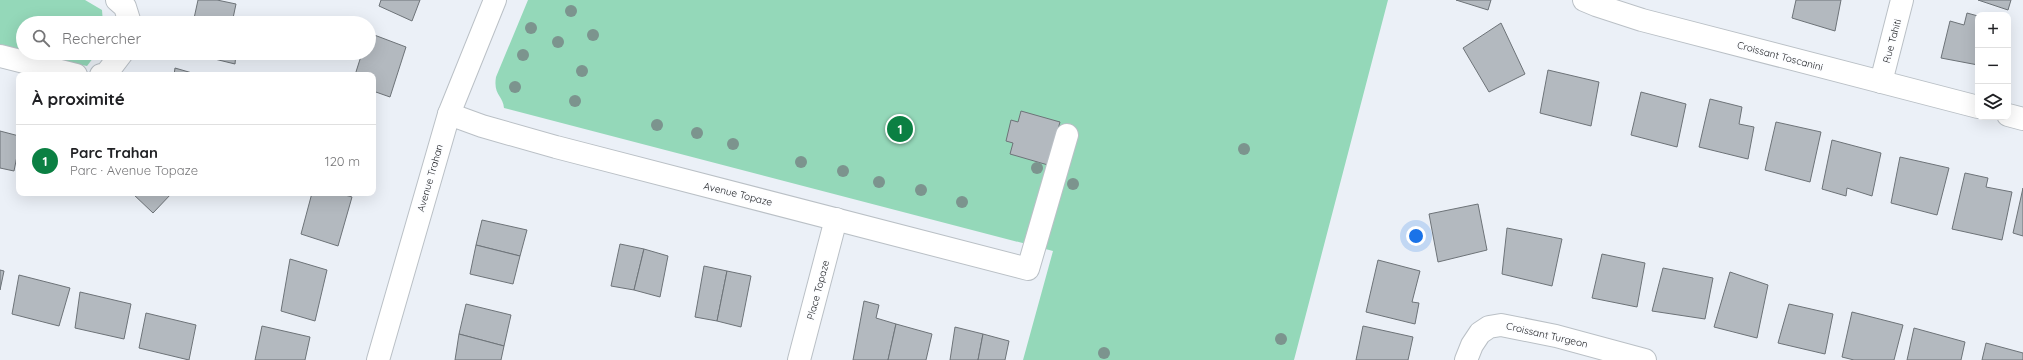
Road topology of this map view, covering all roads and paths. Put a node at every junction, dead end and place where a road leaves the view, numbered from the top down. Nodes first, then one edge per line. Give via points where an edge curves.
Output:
1 (117, 0) edge
2 (495, 0) edge
3 (1584, 0) edge
4 (1902, 0) edge
5 (128, 16) edge
6 (0, 56) edge
7 (16, 60) edge
8 (16, 60) edge
9 (117, 60) edge
10 (64, 72) edge
11 (108, 72) edge
12 (1881, 82) junction
13 (1975, 106) edge
14 (449, 114) junction
15 (2011, 116) edge
16 (2023, 119) edge
17 (1067, 135) dead end
18 (836, 219) junction
19 (378, 360) edge
20 (799, 360) edge
21 (1466, 360) edge
22 (1645, 360) edge

1 - 5 street via 125,7
2 - 14 street, Avenue Trahan
3 - 12 street, Croissant Toscanini via 1642,20
4 - 12 street, Rue Tahiti
6 - 7 street
8 - 10 street
9 - 11 street
12 - 13 street, Croissant Toscanini
14 - 18 street, Avenue Topaze via 487,128 549,145
14 - 19 street, Avenue Trahan
15 - 16 street
17 - 18 street, Avenue Topaze via 1028,268
18 - 20 street, Place Topaze
21 - 22 street, Croissant Turgeon via 1480,334 1489,327 1501,325

